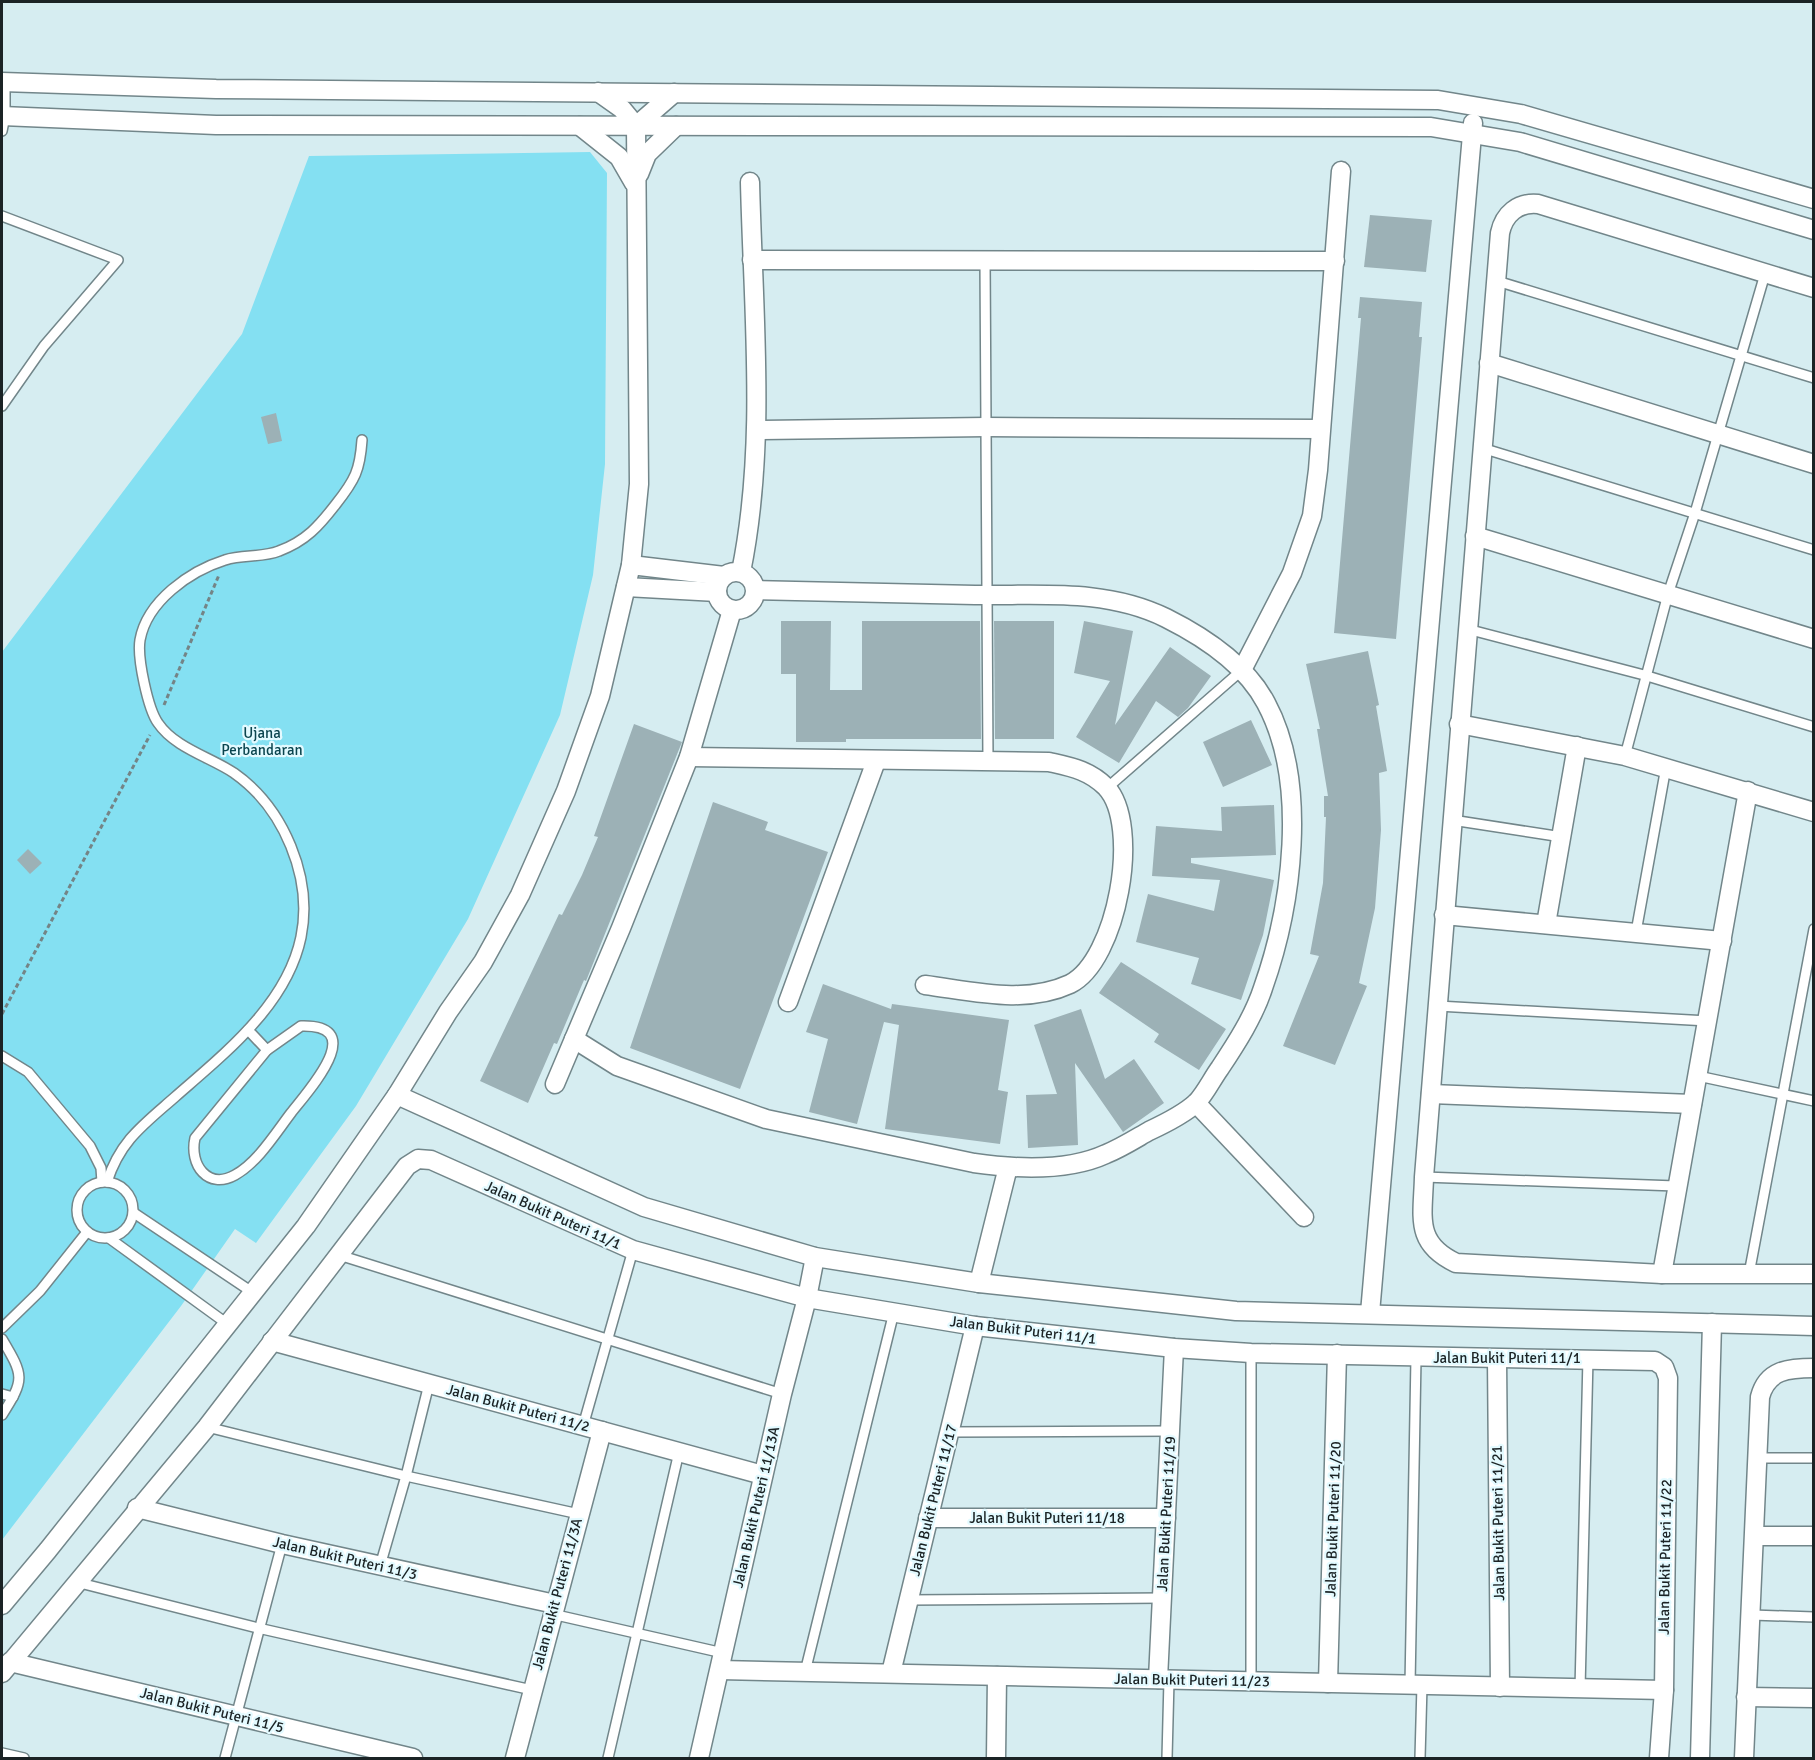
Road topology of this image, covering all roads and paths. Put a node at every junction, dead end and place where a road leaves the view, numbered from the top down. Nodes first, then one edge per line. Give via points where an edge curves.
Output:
1 (3, 82) edge
2 (598, 92) junction
3 (674, 93) junction
4 (1475, 106) junction
5 (3, 121) edge
6 (580, 126) junction
7 (636, 126) junction
8 (676, 126) junction
9 (1472, 134) junction
10 (1341, 171) dead end
11 (750, 182) dead end
12 (635, 184) junction
13 (1814, 199) edge
14 (2, 216) edge
15 (1814, 230) edge
16 (985, 259) junction
17 (752, 260) junction
18 (1335, 261) junction
19 (1765, 274) junction
20 (1497, 281) junction
21 (1814, 288) edge
22 (1741, 355) junction
23 (1489, 363) junction
24 (1814, 378) edge
25 (2, 406) edge
26 (986, 427) junction
27 (1320, 429) junction
28 (758, 430) junction
29 (1719, 434) junction
30 (362, 440) dead end
31 (1482, 448) junction
32 (1814, 464) edge
33 (1695, 513) junction
34 (1475, 536) junction
35 (1814, 550) edge
36 (226, 559) junction
37 (631, 565) junction
38 (728, 580) junction
39 (626, 587) junction
40 (756, 590) junction
41 (1668, 594) junction
42 (987, 595) junction
43 (732, 610) junction
44 (1467, 629) junction
45 (1814, 639) edge
46 (1242, 670) junction
47 (1644, 675) junction
48 (157, 722) junction
49 (1459, 724) junction
50 (1814, 728) edge
51 (1577, 746) junction
52 (1625, 756) junction
53 (688, 758) junction
54 (876, 761) junction
55 (988, 761) junction
56 (1666, 767) junction
57 (1107, 788) junction
58 (1748, 791) junction
59 (1814, 812) edge
60 (1452, 820) junction
61 (1562, 837) junction
62 (1444, 915) junction
63 (1546, 924) junction
64 (1814, 929) edge
65 (1636, 932) junction
66 (1722, 941) junction
67 (926, 985) dead end
68 (788, 1002) dead end
69 (1438, 1006) junction
70 (2, 1014) edge
71 (1709, 1021) junction
72 (248, 1030) junction
73 (574, 1039) junction
74 (267, 1050) junction
75 (2, 1056) edge
76 (1698, 1076) junction
77 (555, 1084) dead end
78 (1431, 1094) junction
79 (397, 1095) junction
80 (1783, 1095) junction
81 (1814, 1101) edge
82 (1196, 1103) junction
83 (1692, 1104) junction
84 (1008, 1167) junction
85 (1424, 1177) junction
86 (104, 1182) junction
87 (1676, 1186) junction
88 (134, 1214) junction
89 (1304, 1217) dead end
90 (87, 1232) junction
91 (109, 1238) junction
92 (633, 1251) junction
93 (339, 1255) junction
94 (815, 1257) junction
95 (1662, 1274) junction
96 (1749, 1274) junction
97 (1814, 1274) edge
98 (979, 1283) junction
99 (252, 1292) junction
100 (807, 1298) junction
101 (894, 1312) junction
102 (1371, 1313) junction
103 (226, 1323) junction
104 (1712, 1323) junction
105 (975, 1326) junction
106 (1814, 1326) edge
107 (2, 1328) edge
108 (2, 1339) edge
109 (608, 1339) junction
110 (272, 1341) junction
111 (1174, 1348) junction
112 (1251, 1353) junction
113 (1337, 1354) junction
114 (1416, 1358) junction
115 (1588, 1358) junction
116 (1497, 1359) junction
117 (1654, 1360) joint
118 (1806, 1368) edge
119 (429, 1384) junction
120 (2, 1394) edge
121 (782, 1394) junction
122 (13, 1397) junction
123 (2, 1415) edge
124 (583, 1426) junction
125 (207, 1427) junction
126 (602, 1431) junction
127 (1170, 1431) junction
128 (950, 1432) junction
129 (680, 1452) junction
130 (1757, 1458) junction
131 (1814, 1458) edge
132 (763, 1475) junction
133 (406, 1476) junction
134 (137, 1508) junction
135 (579, 1514) junction
136 (928, 1518) junction
137 (1166, 1518) junction
138 (1755, 1536) junction
139 (1814, 1536) edge
140 (282, 1544) junction
141 (380, 1566) junction
142 (76, 1582) junction
143 (1162, 1598) junction
144 (909, 1600) junction
145 (2, 1605) edge
146 (553, 1609) junction
147 (1752, 1615) junction
148 (1814, 1617) edge
149 (258, 1628) junction
150 (637, 1633) junction
151 (722, 1661) junction
152 (6, 1667) edge
153 (805, 1672) junction
154 (891, 1673) junction
155 (998, 1676) junction
156 (1164, 1679) junction
157 (1251, 1681) junction
158 (1328, 1683) junction
159 (1416, 1685) junction
160 (1500, 1687) junction
161 (1580, 1689) junction
162 (532, 1690) junction
163 (1664, 1690) junction
164 (1746, 1697) junction
165 (1814, 1698) edge
166 (235, 1716) junction
167 (2, 1753) edge
168 (24, 1758) edge
169 (225, 1758) edge
170 (413, 1758) edge
171 (515, 1758) edge
172 (608, 1758) edge
173 (699, 1758) edge
174 (996, 1758) edge
175 (1167, 1758) edge
176 (1420, 1758) edge
177 (1659, 1758) edge
178 (1700, 1758) edge
179 (1744, 1758) edge

1 - 2 street via 216,89
1 - 5 lane
2 - 3 street
2 - 7 street via 622,109
3 - 4 street via 1438,100
3 - 7 street
4 - 9 street
4 - 13 street via 1521,114
5 - 6 street
6 - 7 street
6 - 12 street via 619,157
7 - 8 street
7 - 12 street
8 - 9 street via 1431,127
8 - 12 street via 647,154
9 - 15 street via 1520,142
9 - 102 street
10 - 18 street
11 - 17 street
12 - 37 street via 639,484
14 - 25 lane via 118,260 44,346
16 - 17 street
16 - 18 street
16 - 26 lane
17 - 28 street
18 - 27 street
19 - 20 street via 1531,203 1505,217
19 - 21 street
19 - 22 lane
20 - 22 lane
20 - 23 street
22 - 24 lane
22 - 29 lane
23 - 29 street
23 - 31 street
26 - 27 street
26 - 28 street
26 - 42 lane
27 - 46 street via 1312,516 1292,573
28 - 38 street via 749,533
29 - 32 street
29 - 33 lane
30 - 36 lane via 360,465 351,484 311,535 277,553
31 - 33 lane
31 - 34 street
33 - 35 lane
33 - 41 lane
34 - 41 street
34 - 44 street
36 - 48 path
36 - 48 lane via 167,593 140,640 147,693
37 - 38 street
37 - 39 street
38 - 39 street
38 - 40 street via 752,579
38 - 43 street via 722,603
39 - 79 street via 600,696 566,791 520,895 483,962
40 - 42 street
40 - 43 street via 749,606
41 - 45 street
41 - 47 lane
42 - 46 street via 1070,594 1115,601 1163,617 1199,637
42 - 55 lane
43 - 53 street
44 - 47 lane
44 - 49 street
46 - 57 lane
46 - 82 street via 1266,702 1282,739 1291,805 1287,896 1263,990 1234,1046
47 - 50 lane
47 - 52 lane
48 - 70 path
48 - 72 lane via 174,738 233,772 256,791 289,841 296,864 304,893 301,939 274,996
49 - 51 street
49 - 60 street
51 - 52 street
51 - 61 street
52 - 56 street
53 - 54 street
53 - 73 street
54 - 55 street
54 - 68 street
55 - 57 street via 1049,762 1084,770
56 - 58 street
56 - 65 lane
57 - 67 street via 1120,821 1122,870 1116,908 1090,966 1072,983 1044,993 1014,996
58 - 59 street
58 - 66 street
60 - 61 lane
60 - 62 street
61 - 63 street
62 - 63 street
62 - 69 street
63 - 65 street
64 - 80 lane
65 - 66 street
66 - 71 street
69 - 71 lane
69 - 78 street
71 - 76 street
72 - 74 lane
72 - 86 lane via 121,1149
73 - 77 street
73 - 84 street via 617,1066 766,1119
74 - 74 lane via 195,1138 196,1162 210,1179 223,1180 237,1174 260,1153 329,1065 333,1042 327,1031 301,1026
75 - 86 lane via 28,1072 90,1146
76 - 80 lane
76 - 83 street
78 - 83 street
78 - 85 street
79 - 94 street via 644,1207
79 - 99 street via 306,1226
80 - 81 lane
80 - 96 lane
82 - 84 street via 1104,1156 1039,1167
82 - 89 street
83 - 87 street
84 - 98 street
85 - 87 lane
85 - 95 street via 1422,1225 1427,1239 1436,1254 1456,1263
86 - 88 lane via 127,1192
86 - 90 lane via 91,1186 78,1203 80,1224
87 - 95 street
88 - 91 lane via 121,1234
88 - 99 lane
90 - 91 lane
90 - 107 lane via 40,1291
91 - 103 lane
92 - 93 street, Jalan Bukit Puteri 11/1 via 431,1160 418,1159 407,1166
92 - 100 street, Jalan Bukit Puteri 11/1
92 - 109 lane
93 - 109 lane
93 - 110 street
94 - 98 street
94 - 100 street, Jalan Bukit Puteri 11/13A
95 - 96 street
96 - 97 street
98 - 102 street via 1236,1311
99 - 103 street
100 - 101 street, Jalan Bukit Puteri 11/1
100 - 121 street, Jalan Bukit Puteri 11/13A
101 - 105 street, Jalan Bukit Puteri 11/1
101 - 153 lane
102 - 104 street
103 - 145 street
104 - 106 street
104 - 178 street
105 - 111 street, Jalan Bukit Puteri 11/1
105 - 128 street, Jalan Bukit Puteri 11/17
108 - 122 lane via 20,1377
109 - 121 lane
109 - 124 lane
110 - 119 street, Jalan Bukit Puteri 11/2
110 - 125 street
111 - 112 street, Jalan Bukit Puteri 11/1
111 - 127 street, Jalan Bukit Puteri 11/19
112 - 113 street, Jalan Bukit Puteri 11/1
112 - 157 lane
113 - 114 street, Jalan Bukit Puteri 11/1
113 - 158 street, Jalan Bukit Puteri 11/20
114 - 116 street, Jalan Bukit Puteri 11/1
114 - 159 lane
115 - 116 street, Jalan Bukit Puteri 11/1
115 - 117 street, Jalan Bukit Puteri 11/1
115 - 161 lane
116 - 160 street, Jalan Bukit Puteri 11/21
117 - 163 street, Jalan Bukit Puteri 11/22 via 1664,1367 1668,1378
118 - 130 street via 1774,1374 1763,1387
119 - 124 street, Jalan Bukit Puteri 11/2
119 - 133 lane
120 - 122 lane
121 - 132 street, Jalan Bukit Puteri 11/13A
122 - 123 lane
124 - 126 street, Jalan Bukit Puteri 11/2
125 - 133 lane
125 - 134 street
126 - 129 street, Jalan Bukit Puteri 11/2
126 - 135 street, Jalan Bukit Puteri 11/3A
127 - 128 lane
127 - 137 street, Jalan Bukit Puteri 11/19
128 - 136 street, Jalan Bukit Puteri 11/17
129 - 132 street, Jalan Bukit Puteri 11/2
129 - 150 lane
130 - 131 lane
130 - 138 street
132 - 151 street, Jalan Bukit Puteri 11/13A
133 - 135 lane
133 - 141 lane
134 - 140 street, Jalan Bukit Puteri 11/3
134 - 142 street
135 - 146 street, Jalan Bukit Puteri 11/3A
136 - 137 street, Jalan Bukit Puteri 11/18
136 - 144 street, Jalan Bukit Puteri 11/17
137 - 143 street, Jalan Bukit Puteri 11/19
138 - 139 street
138 - 147 street
140 - 141 street, Jalan Bukit Puteri 11/3
140 - 149 lane
141 - 146 street, Jalan Bukit Puteri 11/3
142 - 149 lane
142 - 152 street
143 - 144 lane
143 - 156 street, Jalan Bukit Puteri 11/19
144 - 154 street, Jalan Bukit Puteri 11/17
146 - 150 lane
146 - 162 street, Jalan Bukit Puteri 11/3A
147 - 148 lane
147 - 164 street
149 - 162 lane
149 - 166 lane
150 - 151 lane
150 - 172 lane
151 - 153 street, Jalan Bukit Puteri 11/23
151 - 173 street, Jalan Bukit Puteri 11/13A
152 - 166 street, Jalan Bukit Puteri 11/5
153 - 154 street, Jalan Bukit Puteri 11/23
154 - 155 street, Jalan Bukit Puteri 11/23
155 - 156 street, Jalan Bukit Puteri 11/23
155 - 174 street
156 - 157 street, Jalan Bukit Puteri 11/23
156 - 175 lane
157 - 158 street, Jalan Bukit Puteri 11/23
158 - 159 street, Jalan Bukit Puteri 11/23
159 - 160 street, Jalan Bukit Puteri 11/23
159 - 176 lane
160 - 161 street, Jalan Bukit Puteri 11/23
161 - 163 street, Jalan Bukit Puteri 11/23
162 - 171 street, Jalan Bukit Puteri 11/3A
163 - 177 street, Jalan Bukit Puteri 11/22
164 - 165 street
164 - 179 street
166 - 169 lane
166 - 170 street, Jalan Bukit Puteri 11/5
167 - 168 lane

